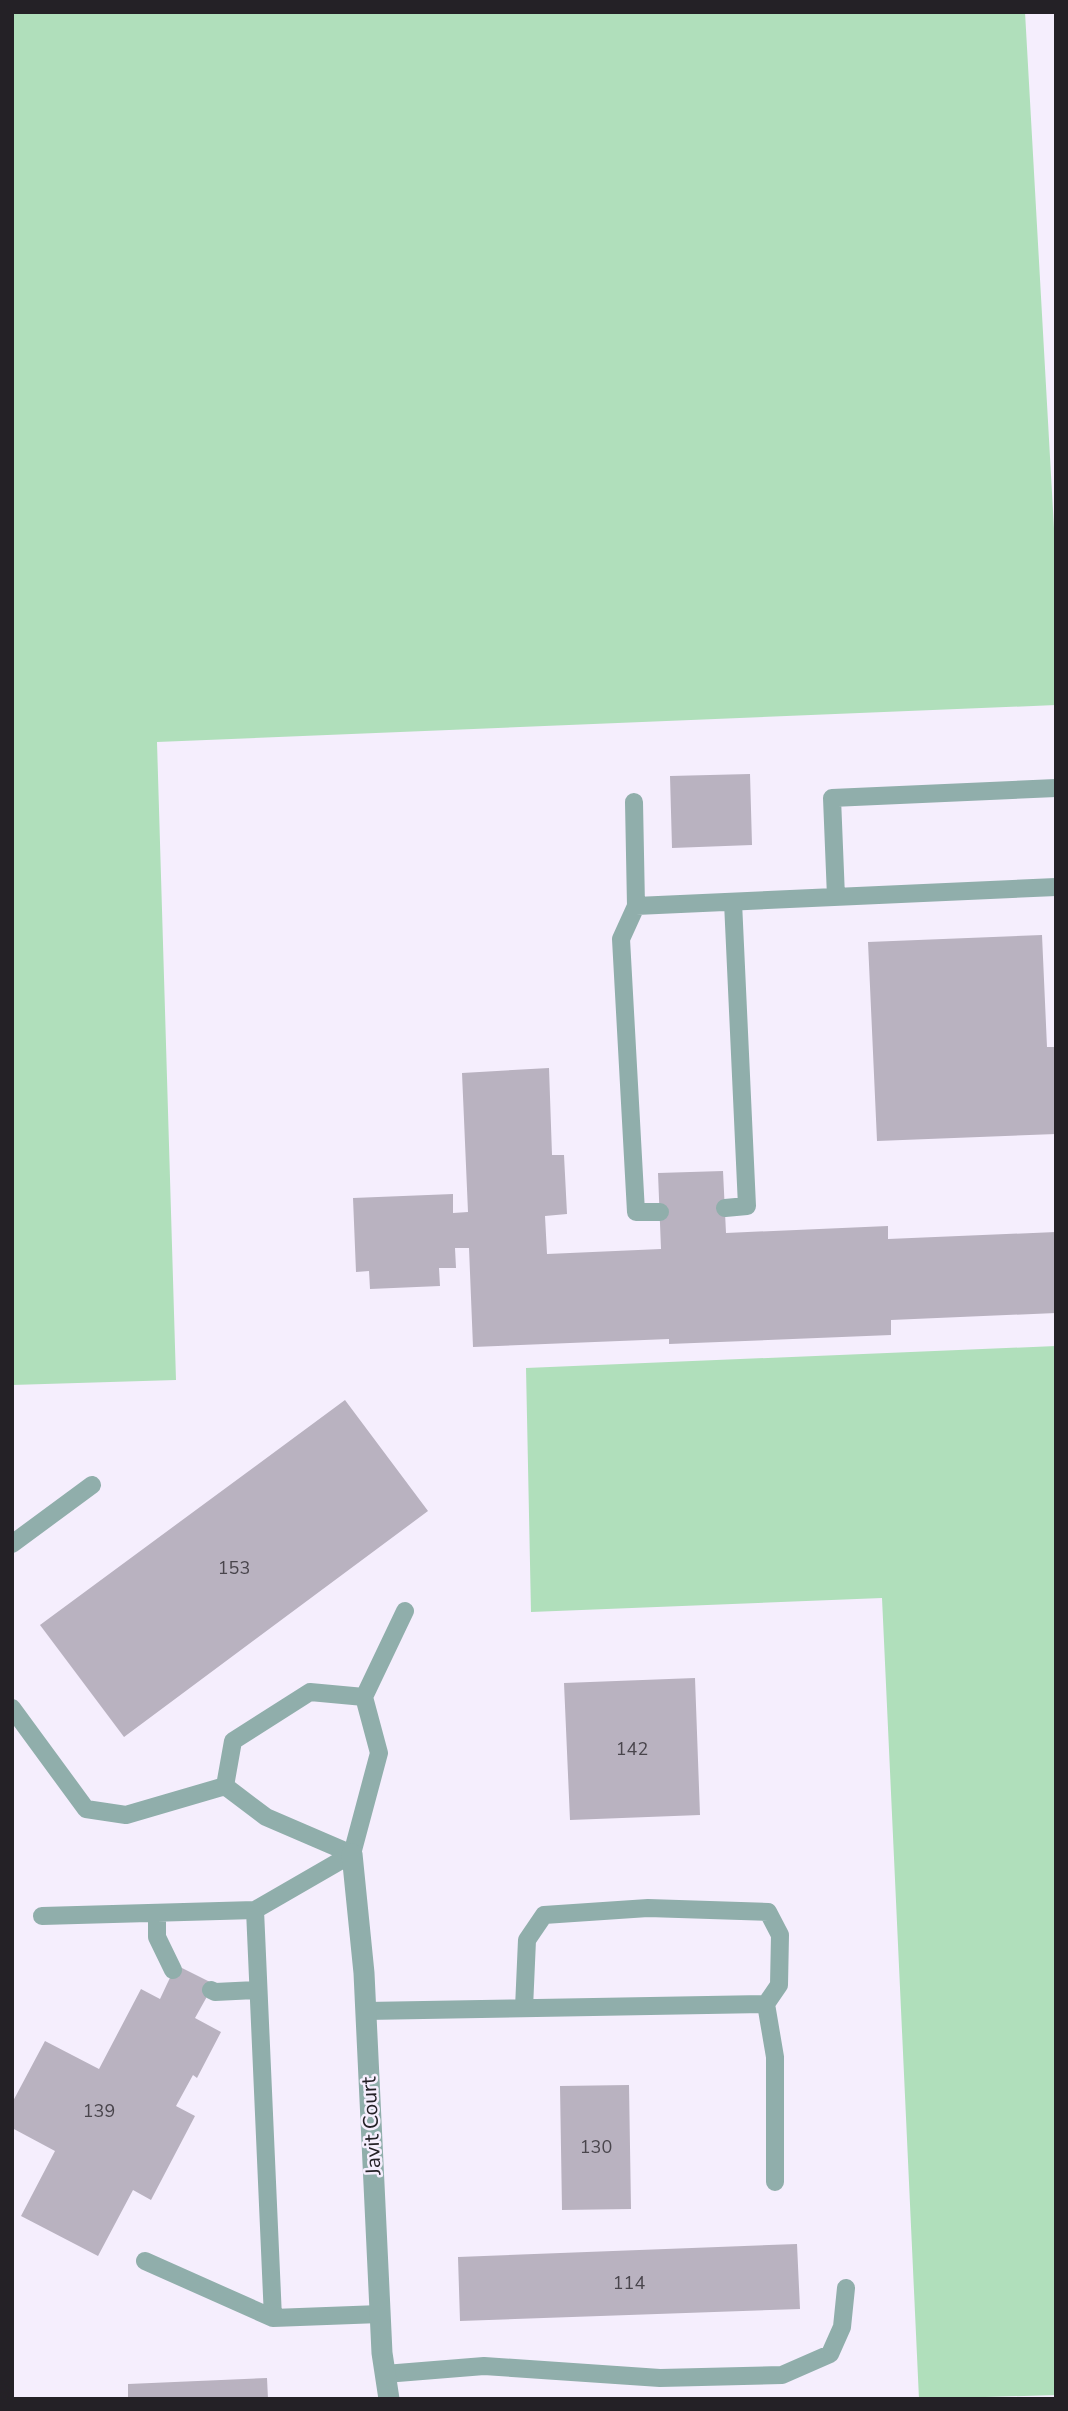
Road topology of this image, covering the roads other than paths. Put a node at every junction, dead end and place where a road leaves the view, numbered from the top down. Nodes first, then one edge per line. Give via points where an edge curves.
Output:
1 (1056, 788) edge
2 (634, 802) dead end
3 (1056, 887) edge
4 (836, 897) junction
5 (733, 902) junction
6 (636, 906) junction
7 (724, 1208) dead end
8 (660, 1212) dead end
9 (92, 1485) dead end
10 (12, 1544) edge
11 (405, 1611) dead end
12 (364, 1697) junction
13 (12, 1708) edge
14 (225, 1787) junction
15 (352, 1854) junction
16 (255, 1910) junction
17 (157, 1913) junction
18 (42, 1916) dead end
19 (173, 1970) dead end
20 (211, 1990) dead end
21 (258, 1990) junction
22 (766, 2004) junction
23 (524, 2008) junction
24 (366, 2011) junction
25 (775, 2182) dead end
26 (145, 2260) dead end
27 (846, 2288) dead end
28 (380, 2314) junction
29 (273, 2318) junction
30 (385, 2374) junction
31 (389, 2399) edge

1 - 4 lane via 832,798
2 - 6 lane
3 - 4 lane
4 - 5 lane
5 - 6 lane
5 - 7 lane via 747,1206
6 - 8 lane via 621,939 636,1212
9 - 10 lane
11 - 12 lane
12 - 14 lane via 310,1692 233,1741
12 - 15 lane via 379,1753
13 - 14 lane via 86,1809 126,1815
14 - 15 lane via 266,1817
15 - 16 lane
15 - 24 street, Javit Court
16 - 17 lane
16 - 21 lane
17 - 18 lane
17 - 19 lane via 157,1937
20 - 21 lane
21 - 29 lane
22 - 23 lane
22 - 23 lane via 779,1985 780,1973 780,1935 768,1912 648,1908 544,1915 527,1940
22 - 25 lane via 775,2057
23 - 24 lane
24 - 28 street, Javit Court
26 - 29 lane
27 - 30 lane via 842,2327 830,2354 782,2375 660,2378 484,2366
28 - 29 lane
28 - 30 street, Javit Court
30 - 31 street, Javit Court

